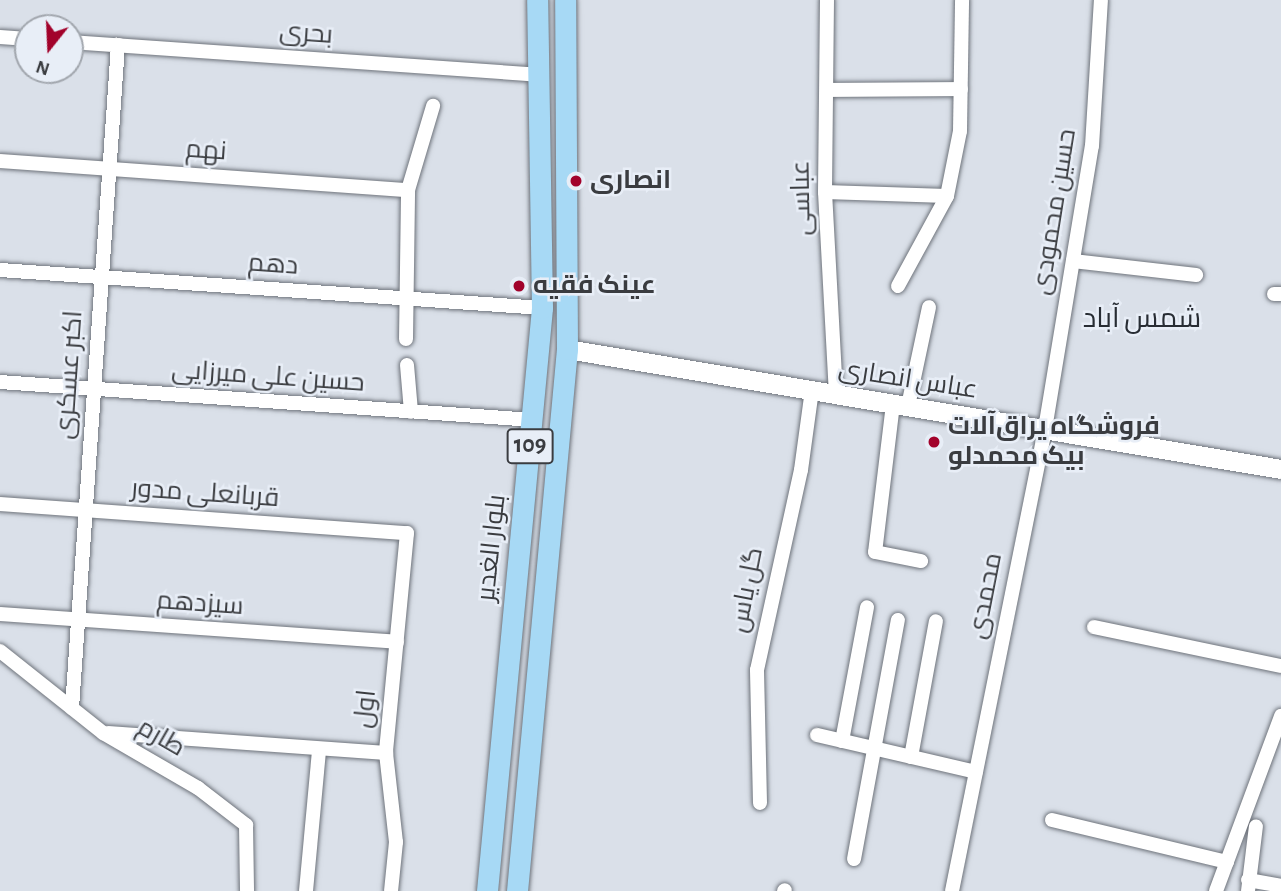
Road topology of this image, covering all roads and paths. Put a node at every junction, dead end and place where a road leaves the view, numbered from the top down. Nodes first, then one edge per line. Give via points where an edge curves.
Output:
1 (537, 0) edge
2 (565, 0) edge
3 (827, 0) edge
4 (962, 0) edge
5 (1101, 0) edge
6 (84, 43) edge
7 (118, 45) junction
8 (538, 75) junction
9 (961, 89) junction
10 (827, 90) junction
11 (433, 106) dead end
12 (0, 161) edge
13 (109, 169) junction
14 (408, 190) junction
15 (825, 192) junction
16 (947, 196) junction
17 (1073, 261) junction
18 (0, 270) edge
19 (1196, 275) dead end
20 (102, 277) junction
21 (898, 286) dead end
22 (407, 299) junction
23 (929, 307) dead end
24 (542, 308) junction
25 (406, 339) dead end
26 (567, 349) junction
27 (407, 365) dead end
28 (0, 382) edge
29 (94, 389) junction
30 (812, 390) junction
31 (836, 394) junction
32 (901, 405) junction
33 (411, 412) junction
34 (533, 421) junction
35 (1045, 429) junction
36 (1281, 469) edge
37 (0, 503) edge
38 (86, 510) junction
39 (407, 533) joint
40 (921, 561) dead end
41 (867, 607) dead end
42 (0, 614) edge
43 (78, 620) junction
44 (898, 620) dead end
45 (936, 621) dead end
46 (1094, 627) dead end
47 (397, 642) junction
48 (0, 651) edge
49 (1281, 666) edge
50 (72, 708) junction
51 (1281, 716) edge
52 (103, 733) junction
53 (817, 735) dead end
54 (842, 741) junction
55 (872, 748) junction
56 (319, 751) junction
57 (386, 753) junction
58 (911, 757) junction
59 (976, 772) junction
60 (760, 803) dead end
61 (1052, 820) dead end
62 (1256, 826) dead end
63 (854, 859) dead end
64 (1227, 862) junction
65 (1248, 885) edge
66 (1281, 886) edge
67 (247, 891) edge
68 (306, 891) edge
69 (391, 891) edge
70 (487, 891) edge
71 (517, 891) edge
72 (953, 891) edge
73 (1216, 891) edge

1 - 8 main road, بلوار الغدیر / 109
2 - 26 main road, 109
3 - 10 street, عباسی
4 - 9 street
5 - 17 street, حسین محمودی via 1092,146
6 - 7 street, بحری
7 - 8 street, بحری
7 - 13 street, اکبر عسکری
8 - 24 main road, بلوار الغدیر / 109
9 - 10 street
9 - 16 street via 960,131
10 - 15 street, عباسی
11 - 14 street
12 - 13 street, نهم
13 - 14 street, نهم
13 - 20 street, اکبر عسکری
14 - 22 street
15 - 16 street
15 - 31 street, عباسی
16 - 21 street
17 - 19 street
17 - 35 street, حسین محمودی
18 - 20 street, دهم
20 - 22 street, دهم
20 - 29 street, اکبر عسکری
22 - 24 street, دهم
22 - 25 street
23 - 32 street
24 - 34 main road, بلوار الغدیر / 109
26 - 30 street, عباس انصاری
26 - 71 main road, 109
27 - 33 street
28 - 29 street, حسین علی میرزایی
29 - 33 street, حسین علی میرزایی
29 - 38 street, اکبر عسکری
30 - 31 street, عباس انصاری
30 - 60 street, گل یاس via 800,470 757,670
31 - 32 street, عباس انصاری
32 - 35 street, عباس انصاری
32 - 40 street via 875,552
33 - 34 street, حسین علی میرزایی
34 - 70 main road, بلوار الغدیر / 109
35 - 36 street, عباس انصاری
35 - 59 street, محمدی
37 - 38 street, قربانعلی مدور
38 - 39 street, قربانعلی مدور
38 - 43 street, اکبر عسکری
39 - 47 street, اول
41 - 54 street
42 - 43 street, سیزدهم
43 - 47 street, سیزدهم
43 - 50 street, اکبر عسکری
44 - 55 street
45 - 58 street
46 - 49 street
47 - 57 street, اول
48 - 50 street, طارم
50 - 52 street, طارم
51 - 64 street
52 - 56 street
52 - 67 street, طارم via 198,788 246,825
53 - 54 street
54 - 55 street
55 - 58 street
55 - 63 street
56 - 57 street
56 - 68 street
57 - 69 street, اول via 396,842
58 - 59 street
59 - 72 street, محمدی
61 - 64 street
62 - 65 street
64 - 73 street
65 - 66 street

